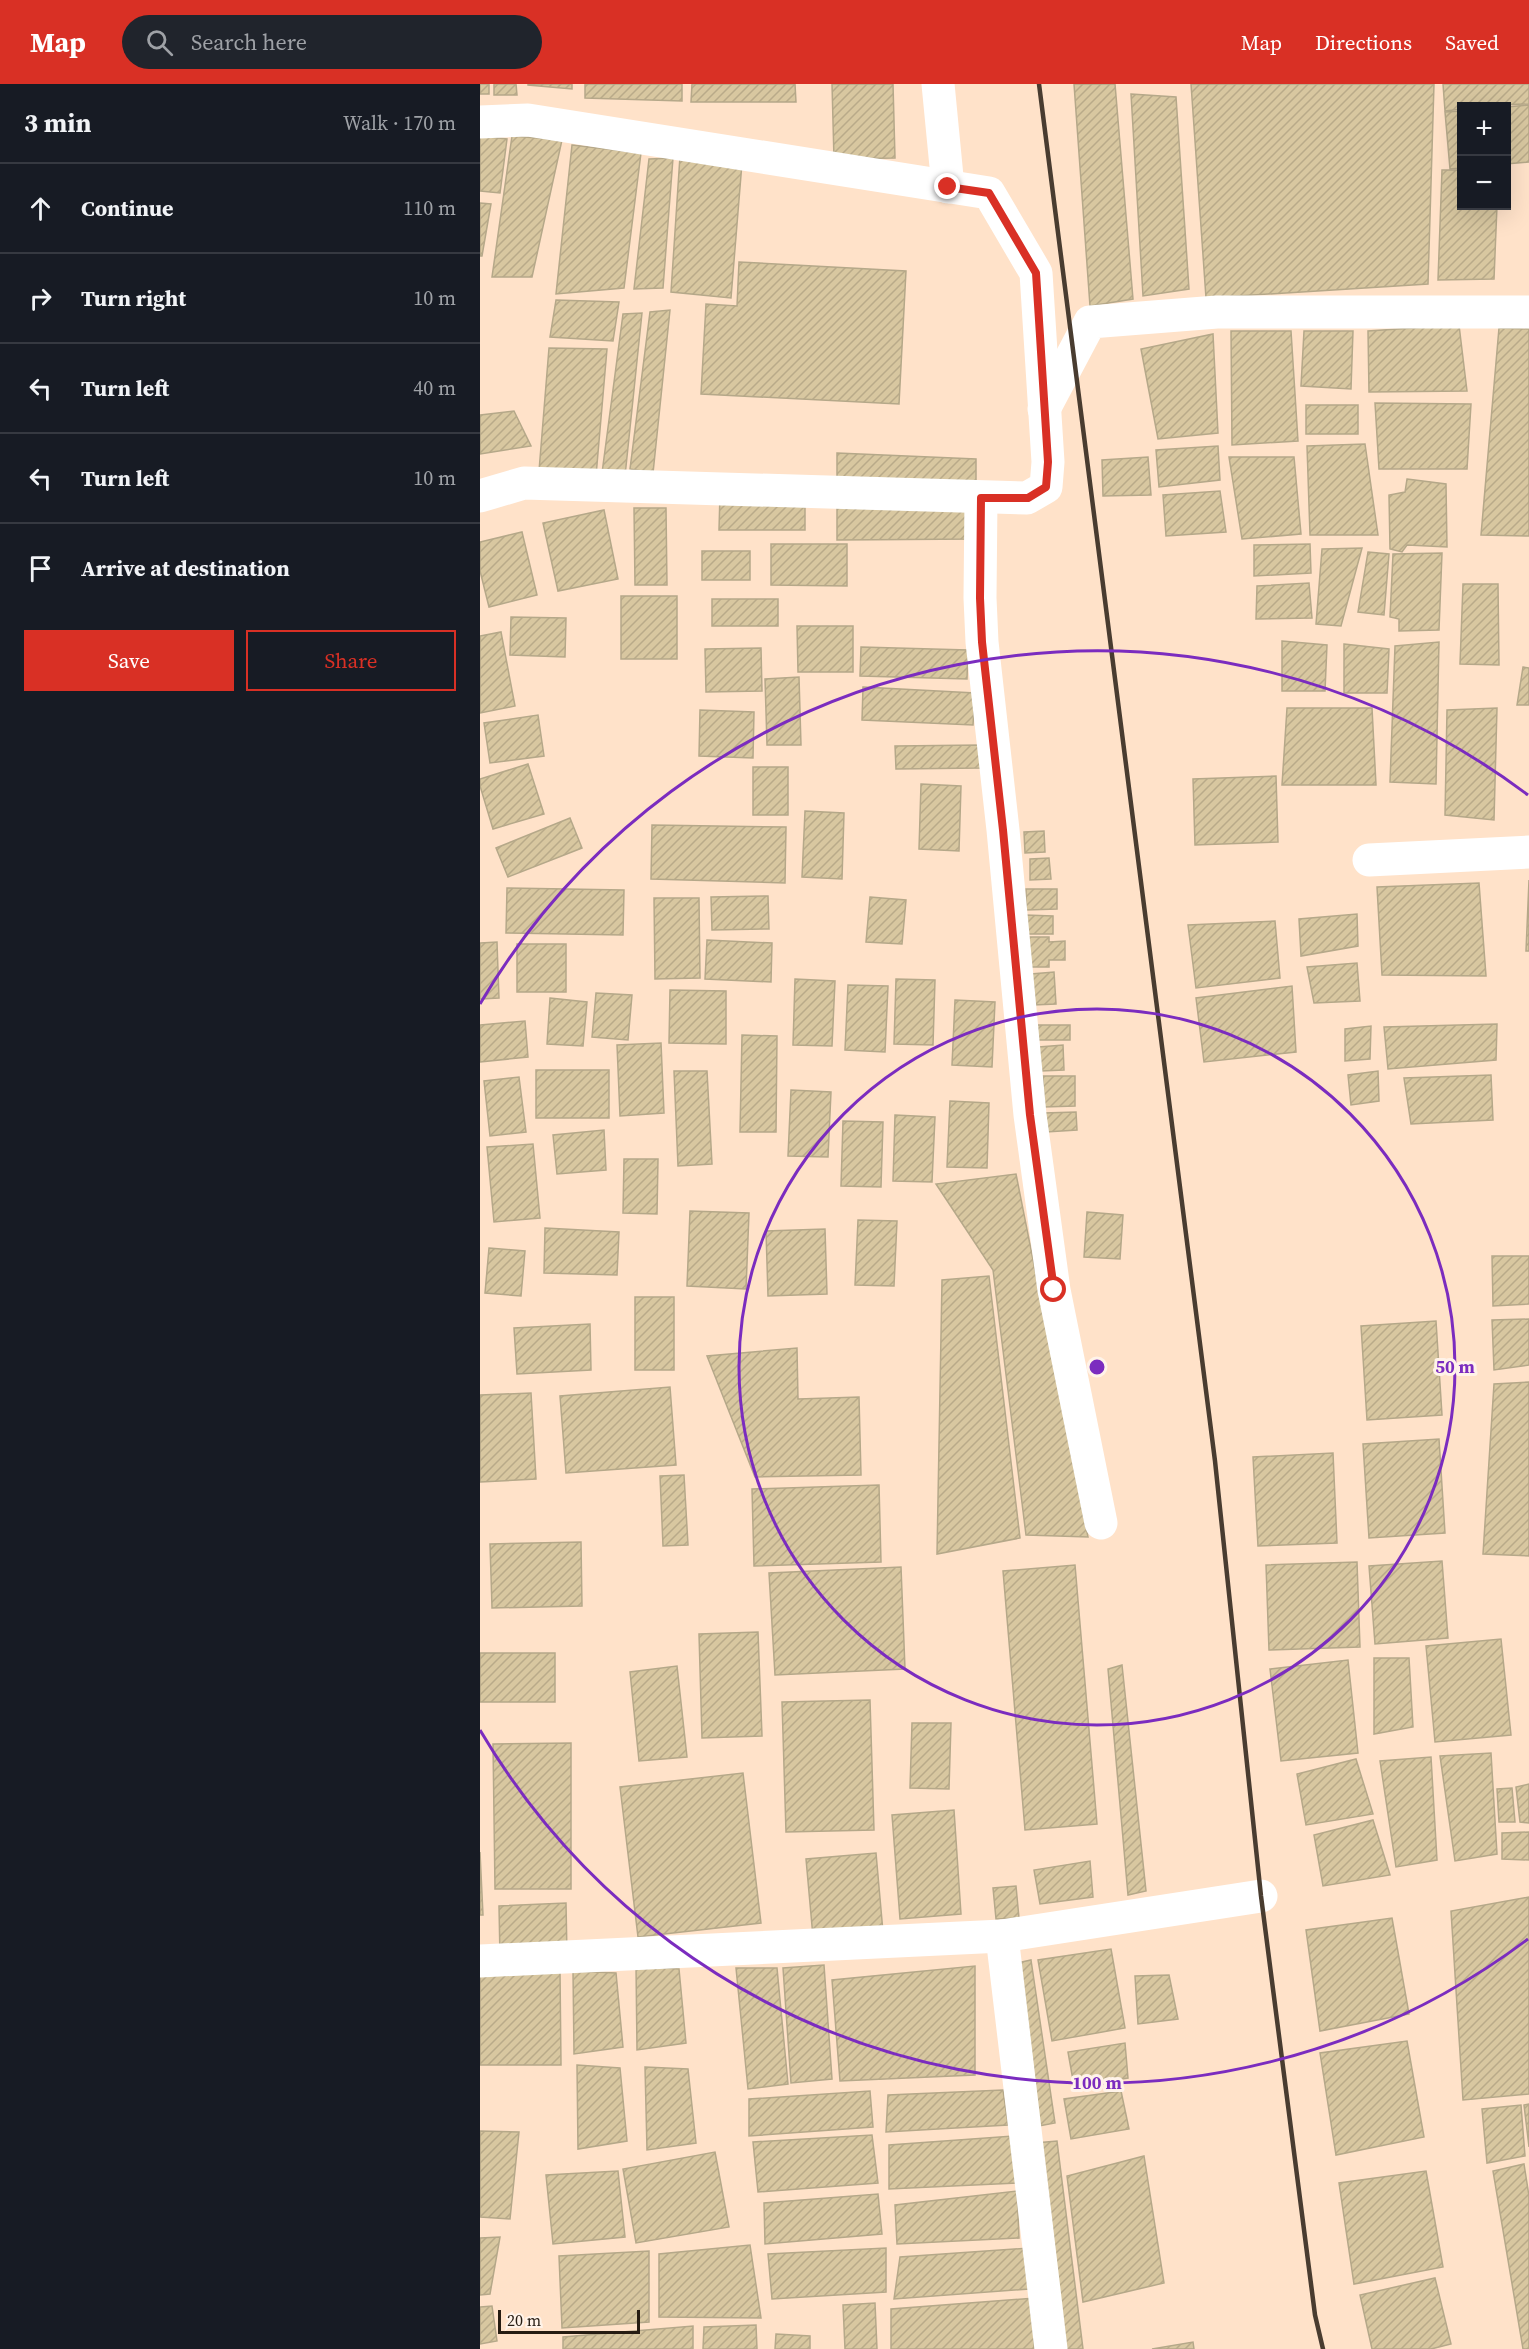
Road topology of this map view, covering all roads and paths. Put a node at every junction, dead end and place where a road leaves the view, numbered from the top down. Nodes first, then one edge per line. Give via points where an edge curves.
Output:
1 (938, 84) edge
2 (480, 122) edge
3 (948, 187) junction
4 (1529, 312) edge
5 (1044, 409) junction
6 (480, 496) edge
7 (981, 498) junction
8 (1529, 852) edge
9 (1369, 860) dead end
10 (1101, 1523) dead end
11 (1261, 1896) dead end
12 (1002, 1936) junction
13 (480, 1961) edge
14 (1051, 2349) edge

1 - 3 street
2 - 3 street via 528,120
3 - 5 street via 989,193 1036,273
4 - 5 street via 1217,312 1090,322
5 - 7 street via 1046,487 1028,498
6 - 7 street via 524,483
7 - 10 street via 982,642 1030,1115 1054,1290
8 - 9 street
11 - 12 street
12 - 13 street
12 - 14 street

